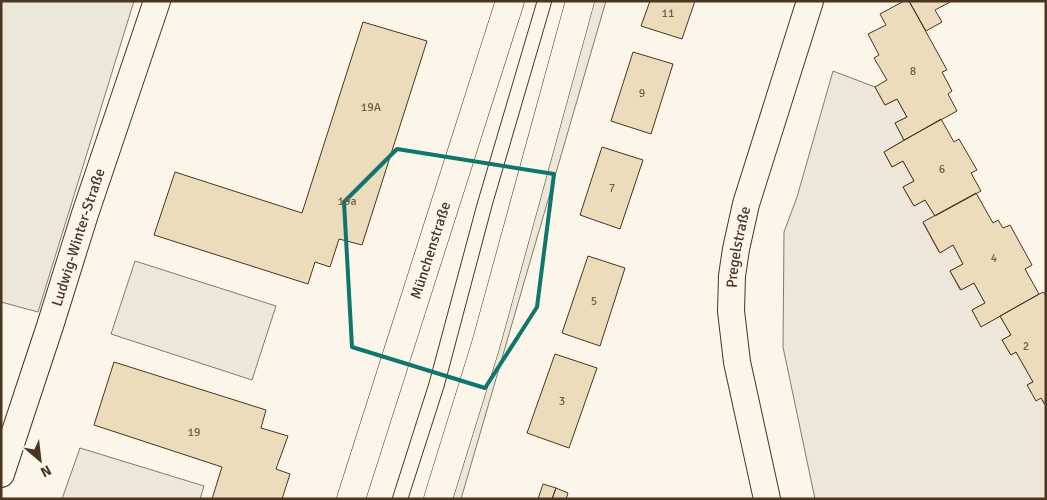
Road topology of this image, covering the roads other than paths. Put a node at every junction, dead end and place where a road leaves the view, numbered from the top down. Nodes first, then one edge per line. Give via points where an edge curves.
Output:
1 (157, 1) edge
2 (510, 1) edge
3 (580, 1) edge
4 (810, 1) edge
5 (1, 474) edge
6 (351, 499) edge
7 (438, 499) edge
8 (767, 499) edge

1 - 5 street, Ludwig-Winter-Straße
2 - 6 main road, Münchenstraße
3 - 7 main road via 486,344
4 - 8 street, Pregelstraße via 746,204 732,276 731,311 737,362

